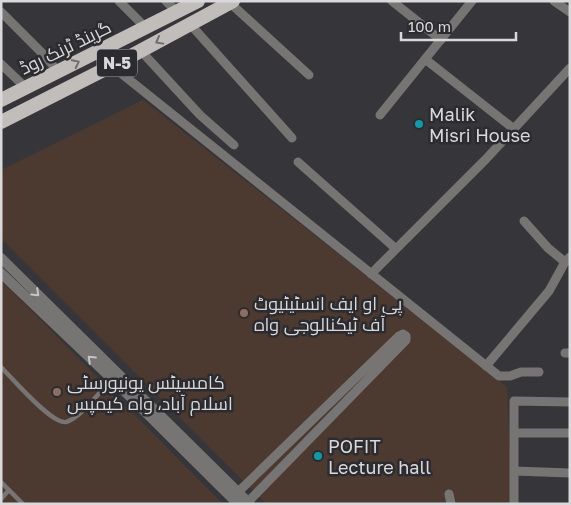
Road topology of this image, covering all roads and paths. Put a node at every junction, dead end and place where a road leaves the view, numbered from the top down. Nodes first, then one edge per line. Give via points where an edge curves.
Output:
1 (119, 1) edge
2 (166, 1) edge
3 (198, 1) edge
4 (392, 1) edge
5 (472, 1) edge
6 (554, 1) edge
7 (231, 2) edge
8 (1, 12) edge
9 (177, 12) junction
10 (570, 12) edge
11 (190, 24) junction
12 (146, 28) junction
13 (441, 40) junction
14 (141, 50) junction
15 (426, 59) junction
16 (1, 64) edge
17 (112, 66) junction
18 (570, 68) edge
19 (58, 72) junction
20 (309, 75) dead end
21 (26, 87) junction
22 (1, 100) edge
23 (380, 115) dead end
24 (1, 122) edge
25 (514, 129) junction
26 (292, 138) dead end
27 (234, 145) dead end
28 (298, 162) dead end
29 (524, 222) dead end
30 (395, 248) junction
31 (1, 258) edge
32 (567, 260) edge
33 (1, 273) edge
34 (371, 274) junction
35 (486, 366) junction
36 (1, 367) edge
37 (539, 372) dead end
38 (115, 376) junction
39 (570, 402) edge
40 (514, 433) junction
41 (570, 433) edge
42 (514, 472) junction
43 (570, 472) edge
44 (1, 482) edge
45 (10, 490) junction
46 (449, 494) dead end
47 (1, 499) edge
48 (242, 500) edge
49 (23, 504) edge
50 (451, 504) edge
51 (514, 504) edge

1 - 12 street
2 - 9 street
3 - 9 highway, گرینڈ ٹرنک روڈ / N-5
4 - 13 street
5 - 13 street
6 - 10 street
7 - 11 highway, گرینڈ ٹرنک روڈ / N-5
7 - 20 street
8 - 19 street
9 - 12 highway, گرینڈ ٹرنک روڈ / N-5
11 -> 14 highway, گرینڈ ٹرنک روڈ / N-5
11 - 26 street
19 -> 12 highway, گرینڈ ٹرنک روڈ / N-5
13 - 15 street
14 - 17 highway, گرینڈ ٹرنک روڈ / N-5
14 - 27 street via 200,115
15 - 23 street
15 - 25 street
16 - 21 street
17 - 24 highway, گرینڈ ٹرنک روڈ / N-5
17 - 34 street
18 - 25 street
19 - 21 highway, گرینڈ ٹرنک روڈ / N-5
21 - 22 highway, گرینڈ ٹرنک روڈ / N-5
25 - 30 street
28 - 30 street
29 - 32 street via 548,248
30 - 34 street
31 -> 38 street
32 - 35 street via 549,291
38 -> 33 street
34 - 35 street
35 - 37 street via 499,376
36 - 38 lane via 48,415 65,422 80,413
38 - 48 street
39 - 40 street via 514,401
40 - 41 street
40 - 42 street
42 - 43 street
42 - 51 street
44 - 45 lane
45 - 47 lane
45 - 49 lane
46 - 50 street
48 - 48 street via 399,336 406,336 406,340

